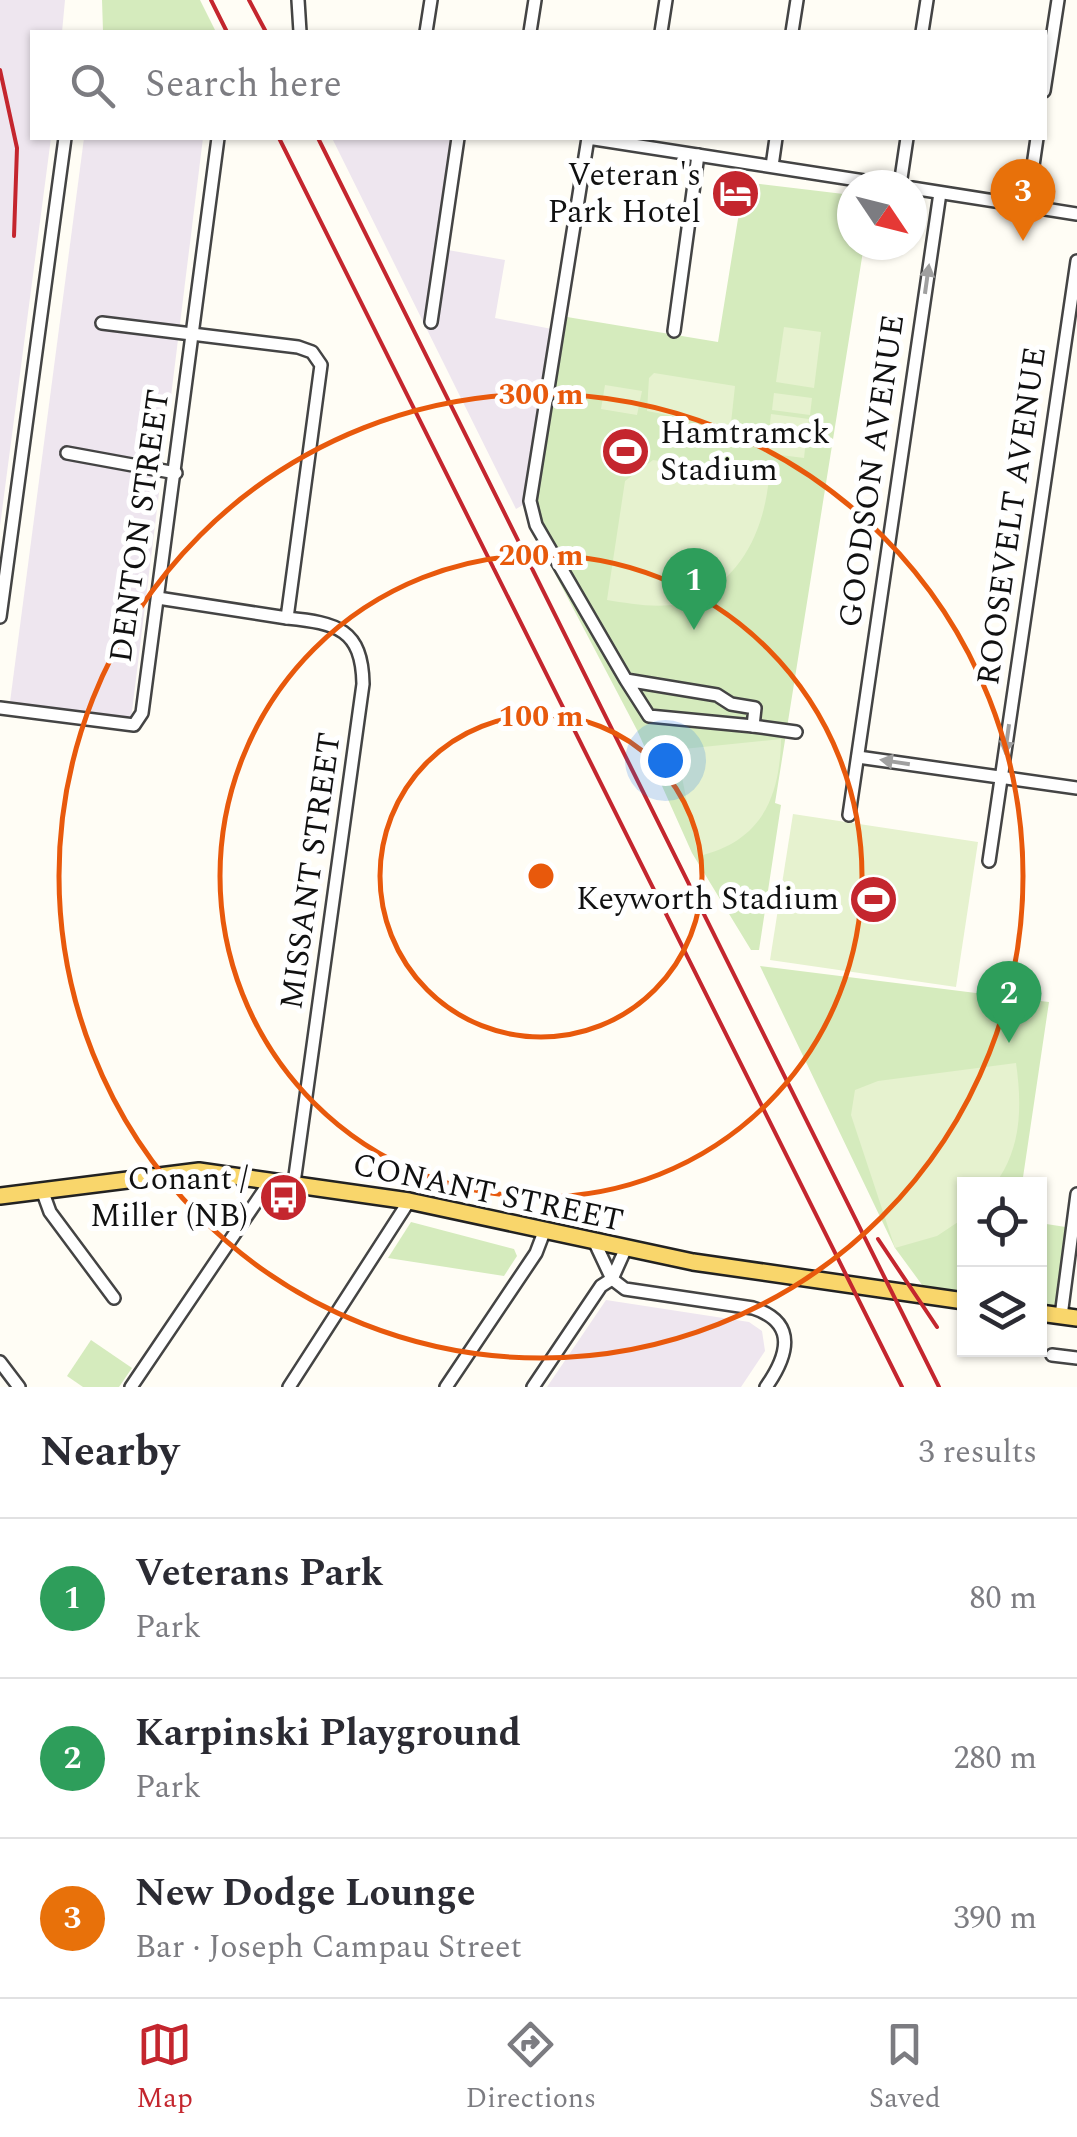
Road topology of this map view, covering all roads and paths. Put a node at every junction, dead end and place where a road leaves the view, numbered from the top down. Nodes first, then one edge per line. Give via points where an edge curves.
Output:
1 (298, 0) edge
2 (431, 0) edge
3 (535, 0) edge
4 (666, 0) edge
5 (797, 0) edge
6 (927, 0) edge
7 (1058, 0) edge
8 (300, 30) edge
9 (426, 30) edge
10 (530, 30) edge
11 (661, 30) edge
12 (792, 30) edge
13 (922, 30) edge
14 (1047, 72) edge
15 (65, 140) edge
16 (218, 140) edge
17 (458, 140) edge
18 (588, 140) edge
19 (616, 140) edge
20 (776, 140) edge
21 (907, 140) edge
22 (1038, 140) edge
23 (644, 142) edge
24 (698, 155) junction
25 (772, 166) junction
26 (902, 170) edge
27 (837, 176) edge
28 (927, 191) edge
29 (940, 193) junction
30 (1027, 206) junction
31 (1077, 214) edge
32 (1077, 261) edge
33 (431, 322) dead end
34 (102, 323) dead end
35 (674, 331) dead end
36 (194, 332) junction
37 (67, 454) dead end
38 (176, 472) junction
39 (158, 598) junction
40 (0, 617) edge
41 (288, 618) junction
42 (626, 680) junction
43 (0, 708) edge
44 (752, 726) junction
45 (796, 732) dead end
46 (858, 756) junction
47 (1002, 779) junction
48 (1077, 788) edge
49 (849, 815) dead end
50 (989, 861) dead end
51 (270, 1180) junction
52 (294, 1183) junction
53 (42, 1190) junction
54 (1077, 1194) edge
55 (0, 1196) edge
56 (409, 1202) junction
57 (544, 1232) junction
58 (596, 1245) junction
59 (625, 1250) junction
60 (612, 1279) junction
61 (114, 1298) dead end
62 (957, 1299) edge
63 (1069, 1317) edge
64 (1052, 1356) dead end
65 (1077, 1358) edge
66 (0, 1362) edge
67 (19, 1387) edge
68 (131, 1387) edge
69 (289, 1387) edge
70 (446, 1387) edge
71 (533, 1387) edge
72 (766, 1387) edge

1 - 8 street
2 - 9 street
3 - 10 street
4 - 11 street
5 - 12 street
6 - 13 street
7 - 14 street
15 - 40 street
16 - 36 street, DENTON STREET
17 - 33 street
18 - 42 street via 530,500 545,542
19 - 23 street
20 - 25 street
21 - 26 street
22 - 30 street
23 - 24 street
24 - 25 street
24 - 35 street
25 - 27 street
28 - 29 street
29 - 30 street
46 -> 29 street, GOODSON AVENUE
30 - 31 street
32 -> 47 street, ROOSEVELT AVENUE
34 - 36 street
36 - 38 street, DENTON STREET
36 - 41 street via 298,347 321,365
37 - 38 street
38 - 39 street, DENTON STREET
39 - 41 street, MISSANT STREET
39 - 43 street, DENTON STREET via 142,713 134,725
41 - 52 street, MISSANT STREET via 334,625 354,640 364,684
42 - 44 street via 650,716
42 - 44 street via 755,708
44 - 45 street
47 -> 46 street
46 - 49 street, GOODSON AVENUE
47 - 48 street
47 - 50 street, ROOSEVELT AVENUE
51 - 52 main road, CONANT STREET
51 - 53 main road, CONANT STREET via 198,1171
51 - 68 street
52 - 56 main road, CONANT STREET
53 - 55 main road, CONANT STREET
53 - 61 street via 50,1212
54 - 63 street
56 - 57 main road, CONANT STREET
56 - 69 street
57 - 58 main road, CONANT STREET
57 - 70 street
58 - 59 main road, CONANT STREET
58 - 60 street
59 - 60 street
59 - 62 main road, CONANT STREET
60 - 71 street
60 - 72 street via 625,1289 770,1316 786,1346
64 - 65 street
66 - 67 street

